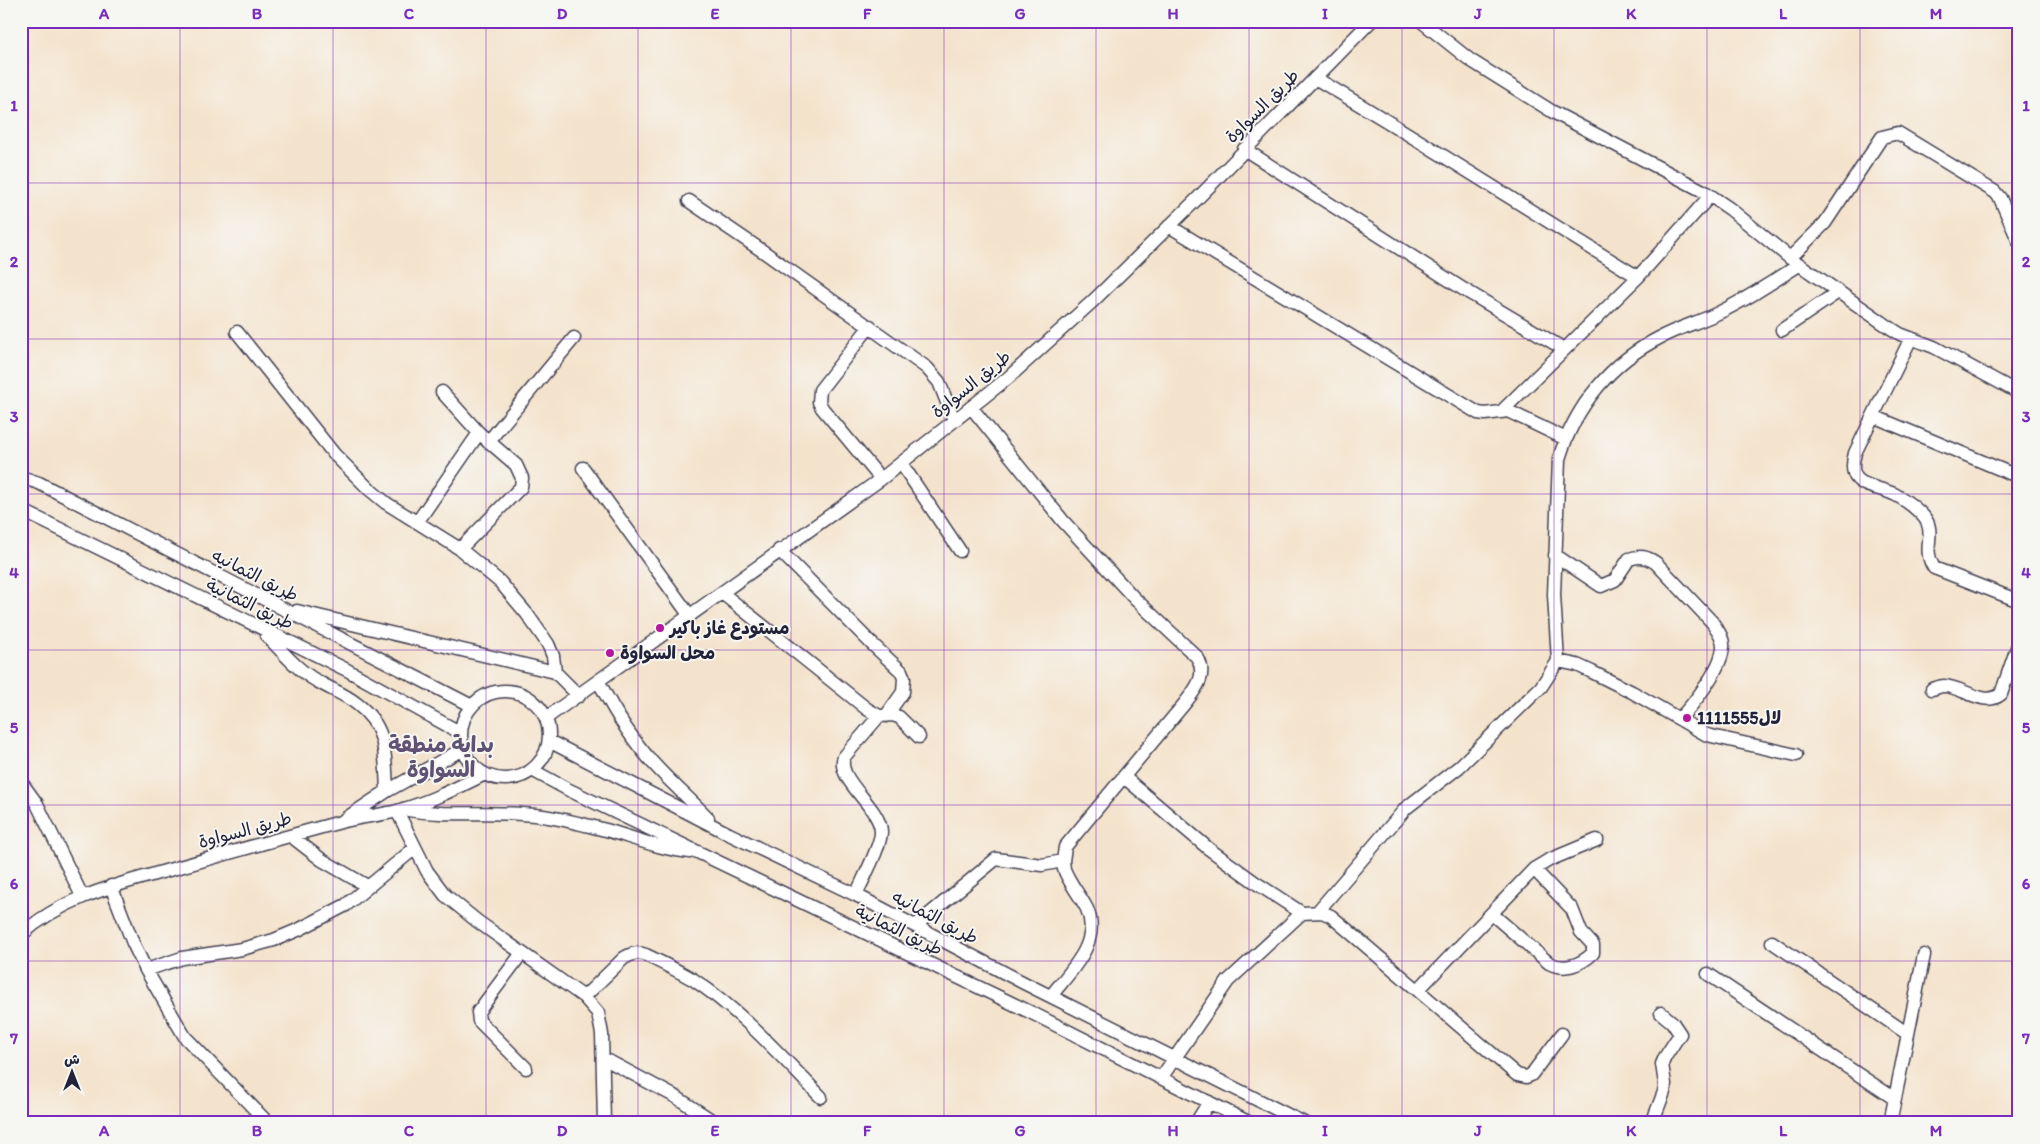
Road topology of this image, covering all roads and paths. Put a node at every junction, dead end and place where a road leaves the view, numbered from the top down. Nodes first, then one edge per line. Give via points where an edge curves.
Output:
1 (1371, 21) edge
2 (1421, 21) edge
3 (1315, 78) junction
4 (1244, 149) junction
5 (1710, 196) junction
6 (689, 201) dead end
7 (1169, 226) junction
8 (2019, 242) edge
9 (1794, 262) junction
10 (1638, 277) junction
11 (1838, 292) junction
12 (870, 326) junction
13 (1782, 330) dead end
14 (238, 332) dead end
15 (574, 338) dead end
16 (1911, 338) junction
17 (1564, 348) junction
18 (442, 392) dead end
19 (2019, 393) edge
20 (971, 407) junction
21 (1502, 411) junction
22 (1873, 416) junction
23 (954, 420) junction
24 (483, 437) junction
25 (1566, 438) junction
26 (900, 463) junction
27 (583, 468) dead end
28 (21, 477) edge
29 (2019, 477) edge
30 (881, 479) junction
31 (21, 510) edge
32 (418, 521) junction
33 (460, 549) junction
34 (780, 550) junction
35 (960, 551) dead end
36 (1555, 555) junction
37 (722, 593) junction
38 (2019, 602) edge
39 (278, 607) junction
40 (690, 616) junction
41 (260, 629) junction
42 (2019, 642) edge
43 (1558, 661) junction
44 (555, 672) junction
45 (599, 682) junction
46 (1932, 690) dead end
47 (579, 696) junction
48 (472, 706) junction
49 (882, 716) junction
50 (546, 718) junction
51 (1679, 719) junction
52 (461, 733) junction
53 (919, 737) dead end
54 (549, 741) junction
55 (463, 749) junction
56 (1796, 755) dead end
57 (532, 770) junction
58 (484, 774) junction
59 (1124, 777) junction
60 (21, 782) edge
61 (387, 791) junction
62 (400, 810) junction
63 (340, 822) junction
64 (715, 826) junction
65 (291, 836) junction
66 (1598, 840) dead end
67 (414, 848) junction
68 (698, 852) junction
69 (1063, 861) junction
70 (1534, 869) junction
71 (111, 886) junction
72 (368, 886) junction
73 (82, 896) junction
74 (856, 896) junction
75 (1318, 912) junction
76 (1302, 913) junction
77 (1492, 914) junction
78 (915, 926) junction
79 (21, 935) edge
80 (1772, 942) dead end
81 (522, 953) junction
82 (1924, 955) dead end
83 (146, 970) junction
84 (1708, 974) dead end
85 (1418, 990) junction
86 (1051, 996) junction
87 (584, 998) junction
88 (1661, 1013) dead end
89 (1562, 1034) dead end
90 (1908, 1034) junction
91 (603, 1058) junction
92 (1175, 1058) junction
93 (526, 1068) dead end
94 (1161, 1078) junction
95 (821, 1097) dead end
96 (1895, 1099) junction
97 (1209, 1102) junction
98 (268, 1123) edge
99 (604, 1123) edge
100 (716, 1123) edge
101 (1196, 1123) edge
102 (1250, 1123) edge
103 (1304, 1123) edge
104 (1652, 1123) edge
105 (1890, 1123) edge

1 - 3 street, طريق السواوة
2 - 5 street via 1470,60 1553,112
3 - 4 street, طريق السواوة
3 - 10 street
4 - 7 street, طريق السواوة
4 - 17 street via 1462,289
5 - 9 street
5 - 10 street
6 - 12 street
7 - 20 street, طريق السواوة via 1052,339
7 - 21 street via 1473,410 1485,414
8 - 9 street via 1996,192 1898,132 1882,137 1825,223
9 - 11 street
9 - 25 street via 1760,291 1636,351 1597,386
10 - 17 street
11 - 13 street
11 - 16 street
12 - 23 street via 935,375
12 - 30 street via 820,390 819,397 822,408
14 - 32 street via 339,459 386,503
15 - 24 street
16 - 19 street
16 - 22 street
17 - 21 street
18 - 24 street
20 - 23 street, طريق السواوة
20 - 59 street via 1063,522 1201,663 1202,674 1194,691
21 - 25 street via 1517,414
22 - 29 street
22 - 38 street via 1852,463 1856,479 1897,495 1923,516 1929,528 1928,554 1934,568
23 - 26 street, طريق السواوة
24 - 32 street
24 - 33 street via 516,465 522,483
25 - 36 street via 1560,459
26 - 30 street, طريق السواوة
26 - 35 street
27 - 40 street
28 - 39 street, طريق الثمانيه
30 - 34 street, طريق السواوة
31 - 41 street, طريق الثمانية
32 - 33 street
33 - 44 street via 500,582 527,614 548,644
34 - 37 street, طريق السواوة
34 - 49 street via 901,671 903,692
36 - 43 street
36 - 51 street via 1601,586 1614,580 1629,559 1643,556 1651,559 1712,622 1724,646 1721,656 1695,702
37 - 40 street, طريق السواوة
37 - 49 street via 811,666
39 - 44 street
39 - 48 street, طريق الثمانيه
40 - 45 street, طريق السواوة
41 - 52 street, طريق الثمانية via 347,670
41 - 61 street via 298,668 357,704 374,719 385,748
42 - 46 street via 2001,694 1997,697 1985,698 1943,686
43 - 51 street via 1592,672
43 - 75 street via 1540,687 1459,767 1406,808
44 - 47 street
45 - 47 street, طريق السواوة
45 - 64 street via 632,738
47 - 50 street, طريق السواوة
48 - 50 street via 490,694 512,692 533,700
48 - 52 street via 462,723
49 - 53 street via 899,717
49 - 74 street via 843,763 845,772 876,815 881,833
50 - 54 street
51 - 56 street via 1707,735
52 - 55 street
54 - 57 street via 546,752
54 - 64 street, طريق الثمانيه
55 - 58 street
55 - 61 street
57 - 58 street via 509,779
57 - 68 street, طريق الثمانية
58 - 62 street, طريق السواوة via 454,790
59 - 69 street via 1065,847
59 - 76 street via 1230,866
60 - 73 street via 38,804
61 - 63 street
62 - 63 street, طريق السواوة
62 - 67 street
62 - 68 street via 544,816 606,830 662,848
63 - 65 street, طريق السواوة
64 - 74 street, طريق الثمانيه
65 - 71 street, طريق السواوة
65 - 72 street via 322,860
66 - 70 street
67 - 72 street
67 - 81 street via 446,895
68 - 94 street, طريق الثمانية
69 - 78 street via 1042,865 996,859
69 - 86 street via 1067,876 1088,912 1092,933 1083,953
70 - 77 street
70 - 77 street via 1572,909 1581,932 1593,945 1593,953 1582,962 1555,966
71 - 73 street, طريق السواوة
71 - 83 street
72 - 83 street via 338,910 274,940 242,949 182,958
73 - 79 street, طريق السواوة via 60,906
74 - 78 street, طريق الثمانيه
75 - 76 street
75 - 85 street via 1331,916
76 - 92 street via 1228,981
77 - 85 street
78 - 86 street, طريق الثمانيه
80 - 90 street
81 - 87 street
81 - 93 street via 478,1012 479,1021
82 - 90 street
83 - 98 street via 185,1037
84 - 96 street
85 - 89 street via 1517,1075 1531,1075
86 - 92 street, طريق الثمانيه
87 - 91 street via 598,1013
87 - 95 street via 624,958 638,952 646,955 693,980 723,1002
88 - 104 street via 1680,1034 1662,1064 1664,1092
90 - 96 street
91 - 99 street
91 - 100 street via 676,1097
92 - 94 street
92 - 103 street, طريق الثمانيه
94 - 97 street, طريق الثمانية
96 - 105 street
97 - 101 street
97 - 102 street, طريق الثمانية

